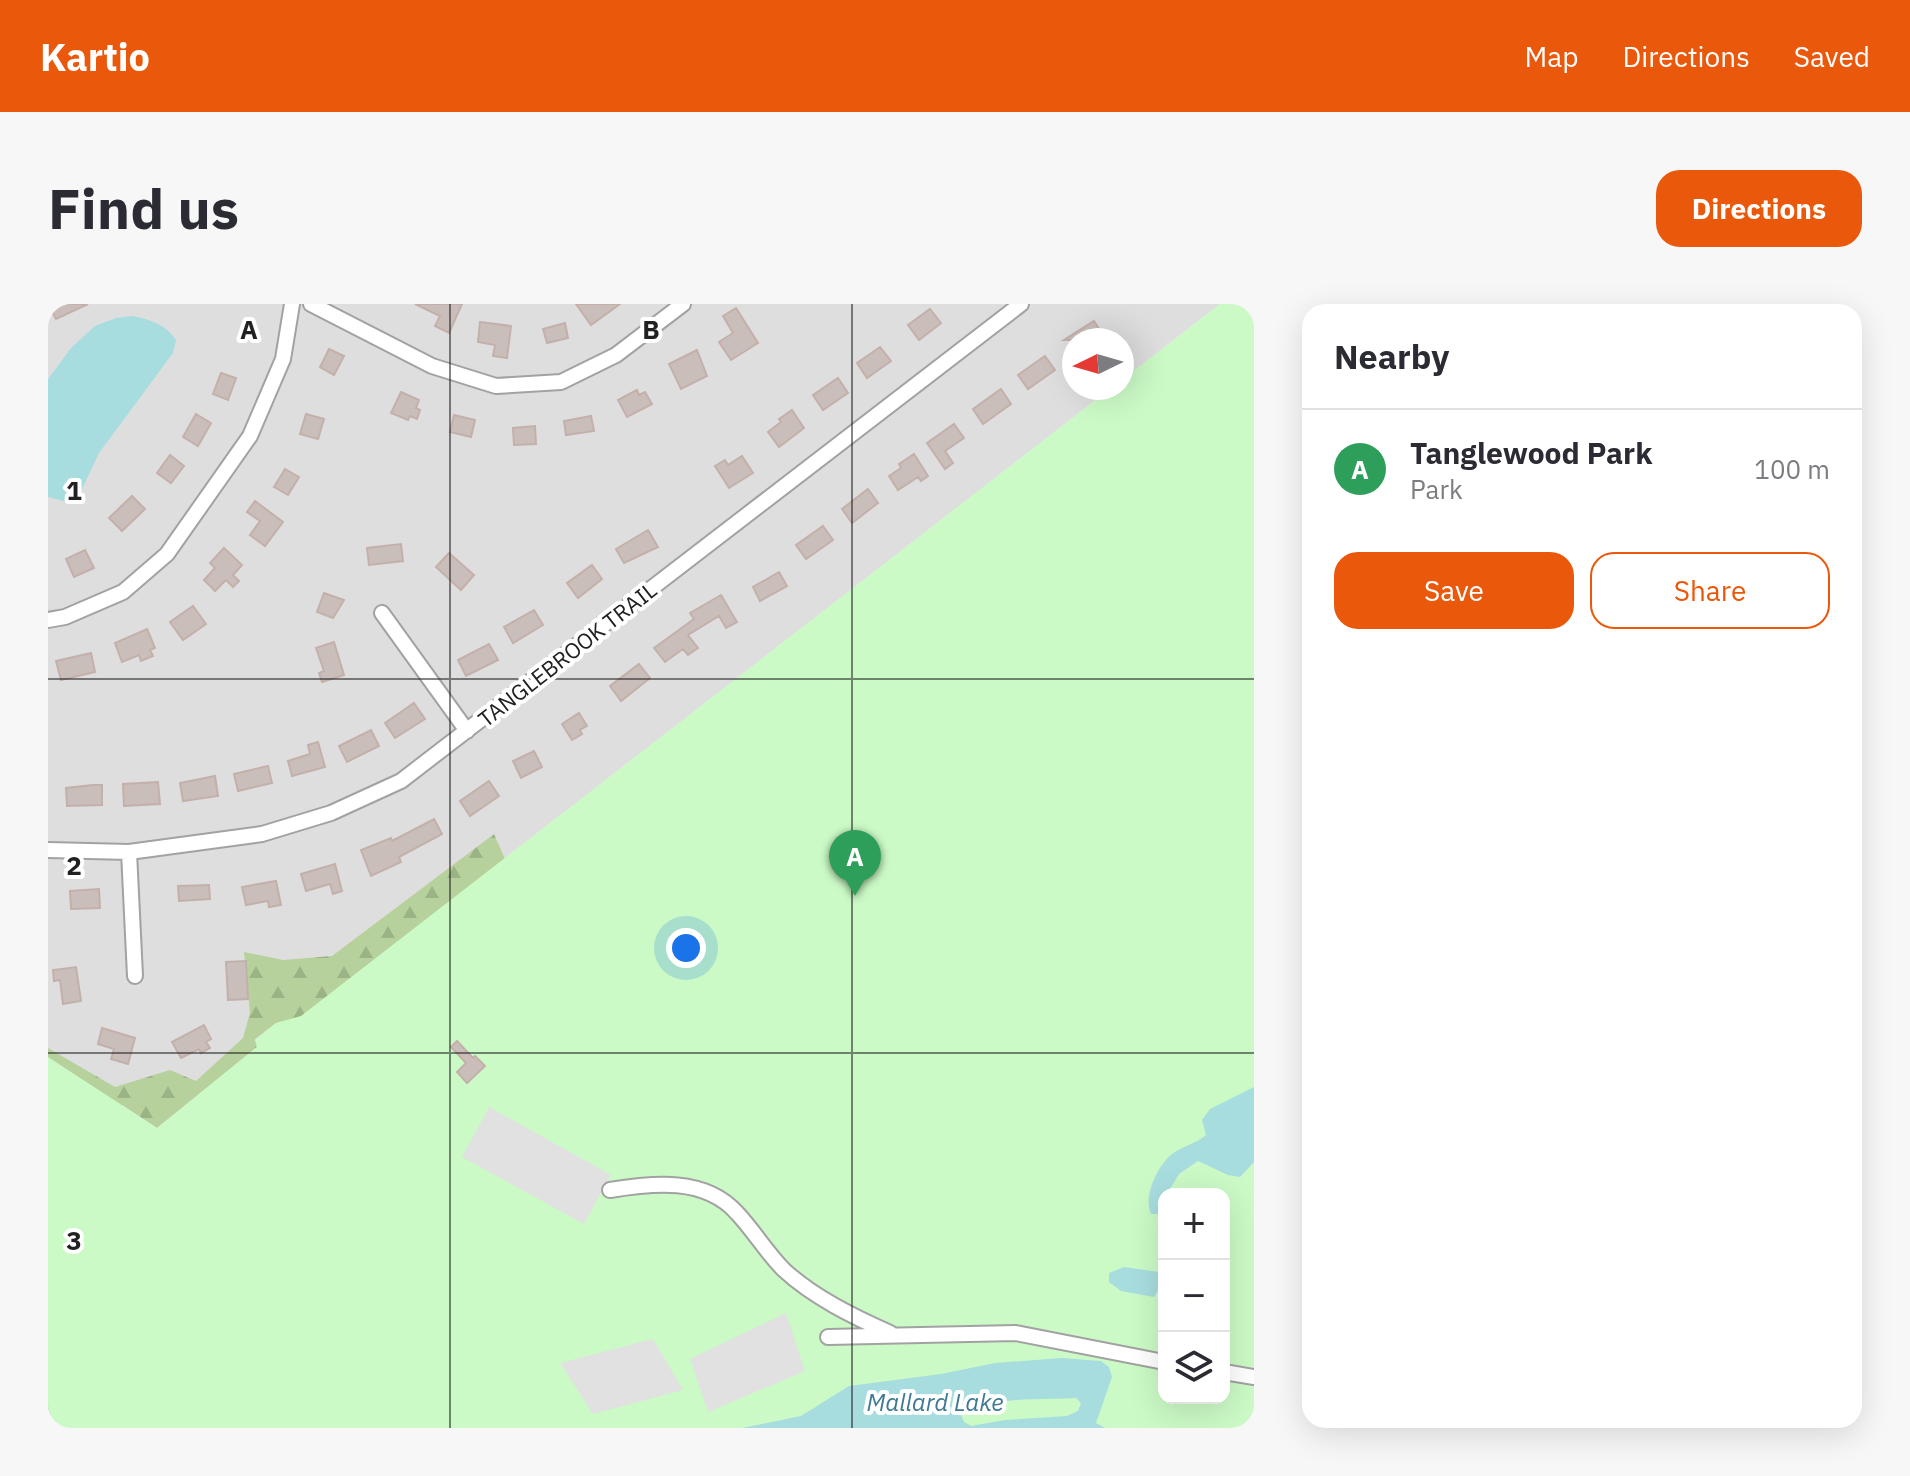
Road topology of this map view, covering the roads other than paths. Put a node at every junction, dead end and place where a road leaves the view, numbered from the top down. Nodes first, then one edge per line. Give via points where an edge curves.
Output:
1 (292, 304) edge
2 (311, 304) edge
3 (683, 304) edge
4 (1021, 304) edge
5 (382, 613) dead end
6 (48, 620) edge
7 (467, 731) junction
8 (48, 850) edge
9 (129, 852) junction
10 (135, 976) dead end
11 (610, 1190) dead end
12 (894, 1335) junction
13 (828, 1337) dead end
14 (1158, 1361) edge
15 (1230, 1373) edge
16 (1254, 1377) edge

1 - 6 street via 283,359 250,436 167,554 123,592
2 - 3 street via 432,366 496,386 561,382 616,355
4 - 7 street, TANGLEBROOK TRAIL
5 - 7 street
7 - 9 street, TANGLEBROOK TRAIL via 401,781 331,813 262,834
8 - 9 street, TANGLEBROOK TRAIL
9 - 10 street
11 - 12 street via 666,1184 694,1187 726,1200 793,1278
12 - 13 street
12 - 14 street via 1016,1333
15 - 16 street

